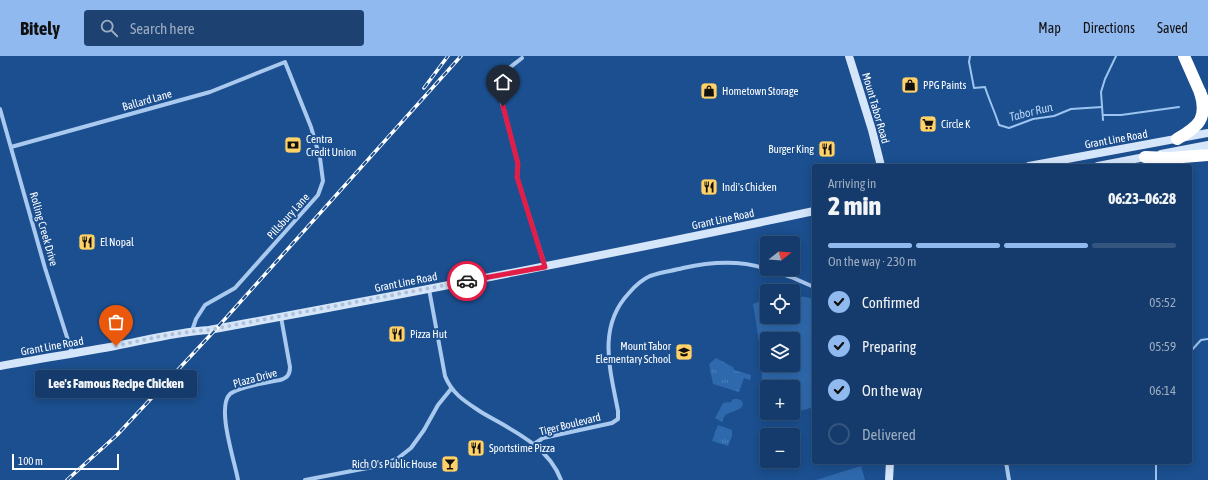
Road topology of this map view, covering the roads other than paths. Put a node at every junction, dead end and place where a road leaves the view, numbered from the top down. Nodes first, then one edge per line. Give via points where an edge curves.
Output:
1 (848, 56) edge
2 (1184, 56) edge
3 (522, 58) dead end
4 (286, 62) joint
5 (1200, 92) junction
6 (1208, 108) edge
7 (0, 110) edge
8 (1208, 133) edge
9 (1177, 139) junction
10 (1208, 145) edge
11 (11, 147) junction
12 (1208, 155) edge
13 (1145, 157) junction
14 (880, 164) edge
15 (1040, 164) edge
16 (1108, 164) edge
17 (812, 211) edge
18 (545, 267) junction
19 (760, 267) edge
20 (789, 276) edge
21 (812, 285) edge
22 (429, 289) junction
23 (281, 317) junction
24 (192, 331) junction
25 (72, 354) junction
26 (0, 366) edge
27 (451, 389) junction
28 (534, 444) junction
29 (890, 464) edge
30 (1006, 464) edge
31 (238, 480) edge
32 (305, 480) edge
33 (561, 480) edge
34 (889, 480) edge
35 (1009, 480) edge

1 - 14 main road, Mount Tabor Road
2 - 5 highway
3 - 18 street via 501,76 498,83 518,164 517,177
4 - 11 street, Ballard Lane via 210,92
4 - 24 street, Pillsbury Lane via 320,158 323,173 322,189 235,288 205,305
5 - 6 highway
5 - 9 highway via 1204,110 1200,121
7 - 11 street, Rolling Creek Drive
8 - 9 main road, Grant Line Road
9 - 15 main road, Grant Line Road
10 - 13 main road, Grant Line Road
11 - 25 street, Rolling Creek Drive
12 - 13 highway
13 - 16 main road, Grant Line Road
17 - 18 main road, Grant Line Road
18 - 22 main road, Grant Line Road
19 - 28 street, Tiger Boulevard via 744,264 699,264 650,276 634,286 615,310 609,332 608,347 618,419 612,423 543,438
20 - 21 street, Tiger Boulevard
22 - 23 main road, Grant Line Road
22 - 27 street via 445,376
23 - 24 main road, Grant Line Road
23 - 31 street, Plaza Drive via 290,367 287,377 235,391 226,398 224,416
24 - 25 main road, Grant Line Road
25 - 26 main road, Grant Line Road
27 - 28 street via 467,403
27 - 32 street via 411,448 396,459 378,466
28 - 33 street via 550,459
29 - 34 main road
30 - 35 street

